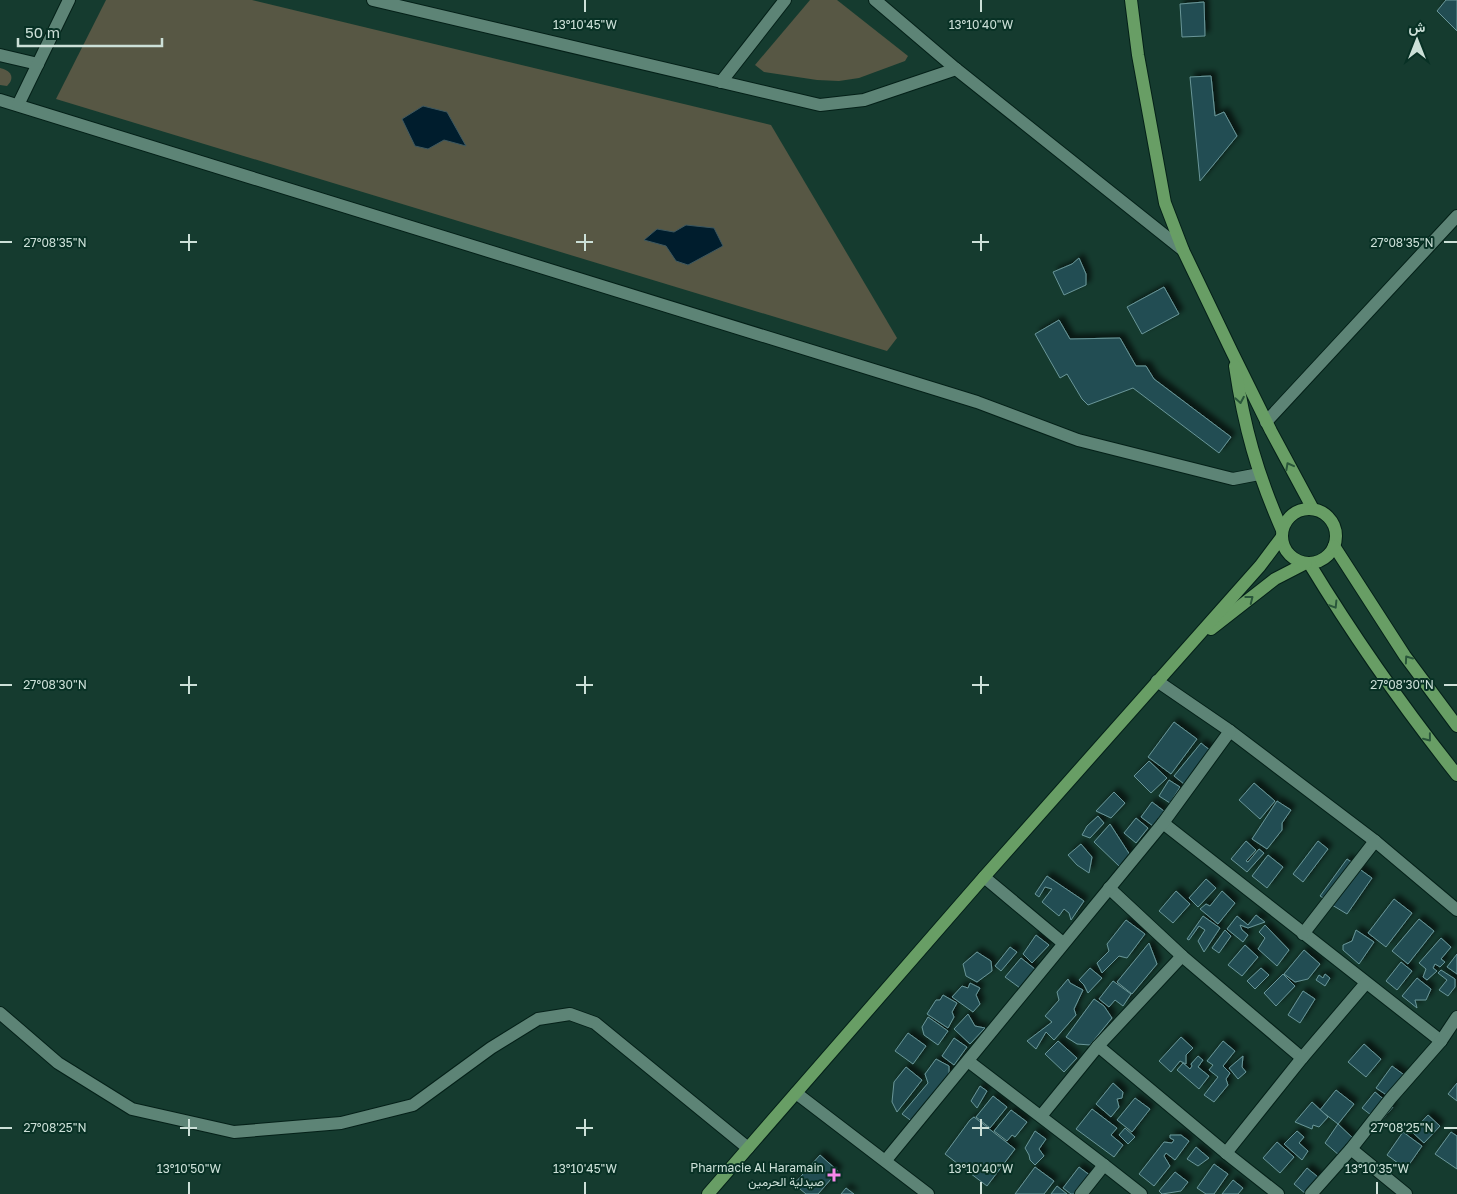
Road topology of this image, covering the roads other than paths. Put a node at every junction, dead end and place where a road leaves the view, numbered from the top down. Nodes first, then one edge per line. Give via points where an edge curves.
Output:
1 (69, 0) edge
2 (373, 0) edge
3 (785, 0) edge
4 (875, 0) edge
5 (1130, 0) edge
6 (391, 2) edge
7 (0, 55) edge
8 (38, 64) junction
9 (956, 69) junction
10 (721, 82) junction
11 (0, 100) edge
12 (18, 105) junction
13 (1457, 216) edge
14 (1183, 250) junction
15 (1232, 352) junction
16 (1266, 422) junction
17 (1259, 474) junction
18 (1313, 509) junction
19 (1281, 534) junction
20 (1334, 546) junction
21 (1308, 563) junction
22 (1184, 650) junction
23 (1157, 681) junction
24 (1457, 726) edge
25 (1230, 731) junction
26 (1457, 776) edge
27 (1162, 823) junction
28 (1375, 841) junction
29 (984, 877) junction
30 (1109, 888) junction
31 (1457, 910) edge
32 (1303, 934) junction
33 (1063, 944) junction
34 (1182, 956) junction
35 (1366, 983) junction
36 (0, 1012) edge
37 (1457, 1017) edge
38 (1440, 1041) junction
39 (1098, 1046) junction
40 (1302, 1058) junction
41 (968, 1061) junction
42 (796, 1093) junction
43 (1040, 1116) junction
44 (748, 1148) junction
45 (1351, 1149) junction
46 (1226, 1153) junction
47 (886, 1160) junction
48 (1104, 1165) junction
49 (708, 1194) edge
50 (928, 1194) edge
51 (1081, 1194) edge
52 (1140, 1194) edge
53 (1278, 1194) edge
54 (1311, 1194) edge
55 (1406, 1194) edge

1 - 8 street
2 - 6 street
3 - 10 street
4 - 9 street
5 - 14 main road via 1165,203
6 - 10 street
7 - 8 street
8 - 12 street
9 - 10 street via 864,100 820,105
9 - 14 street
11 - 12 street
12 - 17 street via 977,402 1078,440 1233,479
13 - 16 street
14 - 15 main road
15 - 16 main road
15 -> 17 main road via 1246,430
18 -> 16 main road
17 - 19 main road
18 - 19 main road via 1297,511 1285,522
18 - 20 main road via 1321,511 1333,522
19 - 21 main road via 1287,553 1300,562
19 - 22 main road via 1260,566
20 - 21 main road via 1324,558
24 -> 20 main road via 1406,656
22 -> 21 main road via 1276,579
21 -> 26 main road via 1366,653
22 - 23 main road
23 - 25 street
23 - 29 main road
25 - 27 street
25 - 28 street
27 - 30 street
27 - 32 street
28 - 31 street
28 - 32 street
29 - 33 street
29 - 42 main road
30 - 33 street
30 - 34 street
32 - 35 street
33 - 41 street
34 - 39 street
34 - 40 street
35 - 38 street
35 - 40 street
36 - 44 street via 58,1063 132,1109 234,1132 341,1123 413,1105 491,1048 538,1019 570,1014 595,1023
37 - 38 street
38 - 45 street
39 - 43 street
39 - 46 street
40 - 46 street
41 - 43 street
41 - 47 street
42 - 44 main road
42 - 47 street
43 - 48 street
44 - 49 main road
45 - 54 street
45 - 55 street
46 - 53 street
47 - 50 street
48 - 51 street
48 - 52 street

